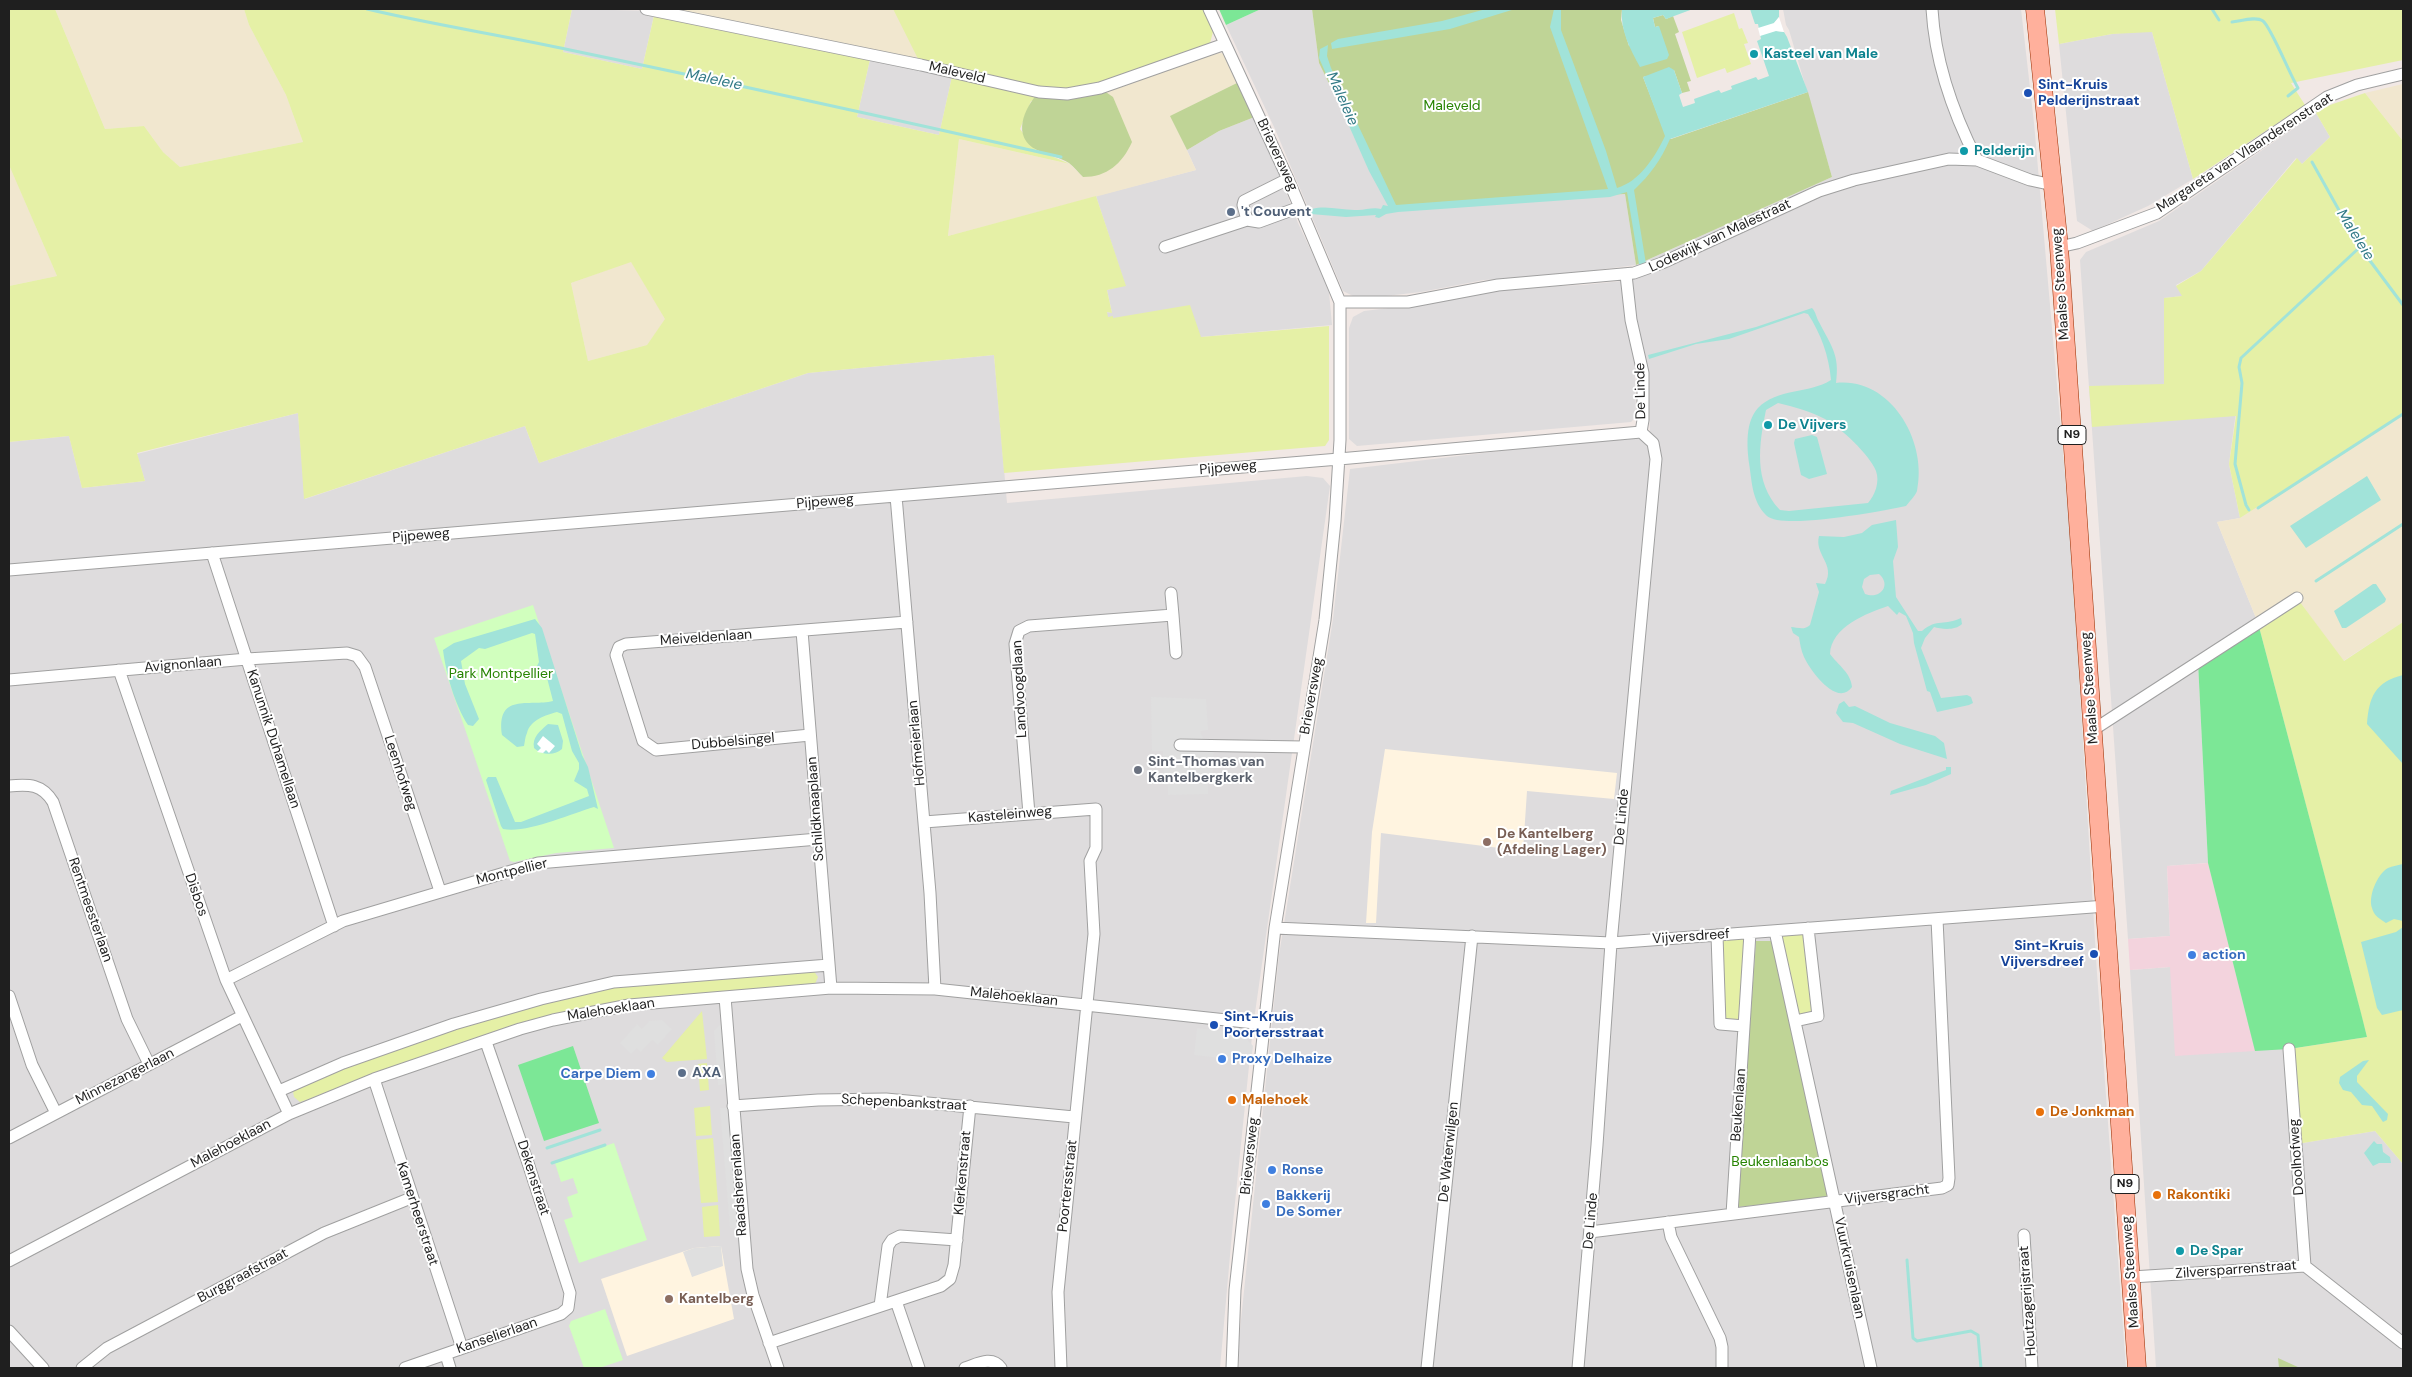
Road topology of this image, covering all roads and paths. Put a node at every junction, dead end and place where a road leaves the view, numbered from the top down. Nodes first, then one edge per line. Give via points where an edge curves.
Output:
1 (646, 9) edge
2 (1209, 9) edge
3 (1932, 9) edge
4 (2035, 9) edge
5 (1226, 44) junction
6 (2403, 74) edge
7 (1977, 160) junction
8 (1288, 179) junction
9 (2053, 185) junction
10 (1300, 207) junction
11 (1247, 220) junction
12 (1165, 247) dead end
13 (2059, 247) junction
14 (1626, 275) junction
15 (1340, 302) junction
16 (1640, 432) junction
17 (1339, 460) junction
18 (896, 496) junction
19 (212, 553) junction
20 (9, 570) edge
21 (1172, 593) dead end
22 (2297, 598) dead end
23 (1173, 615) junction
24 (907, 622) junction
25 (802, 631) junction
26 (1176, 653) dead end
27 (356, 656) joint
28 (247, 659) junction
29 (119, 670) junction
30 (9, 680) edge
31 (2093, 730) junction
32 (810, 735) junction
33 (1180, 745) dead end
34 (1303, 746) junction
35 (656, 750) joint
36 (9, 786) edge
37 (1096, 809) joint
38 (1029, 814) junction
39 (924, 822) junction
40 (818, 839) junction
41 (440, 891) junction
42 (2106, 906) junction
43 (1937, 919) junction
44 (334, 926) junction
45 (1275, 928) junction
46 (1808, 928) junction
47 (1776, 931) junction
48 (1750, 933) junction
49 (1717, 935) junction
50 (1472, 936) junction
51 (1611, 943) junction
52 (829, 965) junction
53 (226, 980) junction
54 (831, 988) junction
55 (935, 989) junction
56 (9, 996) edge
57 (725, 997) junction
58 (1087, 1005) junction
59 (242, 1016) junction
60 (1796, 1022) junction
61 (13, 1024) edge
62 (1264, 1024) junction
63 (1744, 1026) junction
64 (486, 1042) junction
65 (2289, 1049) dead end
66 (149, 1064) junction
67 (374, 1079) junction
68 (280, 1090) junction
69 (733, 1106) junction
70 (970, 1106) junction
71 (56, 1113) junction
72 (289, 1114) junction
73 (1074, 1118) junction
74 (9, 1138) edge
75 (412, 1198) junction
76 (1835, 1201) junction
77 (1732, 1214) junction
78 (1668, 1222) junction
79 (1590, 1232) junction
80 (2024, 1234) dead end
81 (957, 1240) junction
82 (9, 1260) edge
83 (2305, 1266) junction
84 (2132, 1277) junction
85 (896, 1301) junction
86 (880, 1306) junction
87 (562, 1314) joint
88 (9, 1332) edge
89 (769, 1343) junction
90 (2403, 1343) edge
91 (462, 1348) junction
92 (446, 1355) junction
93 (43, 1368) edge
94 (82, 1368) edge
95 (404, 1368) edge
96 (450, 1368) edge
97 (778, 1368) edge
98 (919, 1368) edge
99 (965, 1368) edge
100 (1002, 1368) edge
101 (1061, 1368) edge
102 (1232, 1368) edge
103 (1427, 1368) edge
104 (1578, 1368) edge
105 (1722, 1368) edge
106 (1871, 1368) edge
107 (2032, 1368) edge
108 (2138, 1368) edge

1 - 5 street, Maleveld via 1039,92 1067,94 1100,88
2 - 5 street
3 - 7 street via 1940,67 1960,125
4 - 9 main road, Maalse Steenweg / N9
5 - 8 street, Brieversweg
6 - 13 street, Margareta van Vlaanderenstraat via 2357,85 2327,97 2157,213
7 - 9 street, Lodewijk van Malestraat via 2035,182
7 - 14 street, Lodewijk van Malestraat via 1949,159 1831,187 1662,263
8 - 10 street, Brieversweg
8 - 11 street via 1244,201
9 - 13 main road, Maalse Steenweg / N9
10 - 11 street via 1259,222
10 - 15 street, Brieversweg
11 - 12 street
13 - 31 main road, Maalse Steenweg / N9
14 - 15 street, Lodewijk van Malestraat via 1498,285 1408,302
14 - 16 street, De Linde via 1631,320 1643,373
15 - 17 street, Brieversweg
16 - 17 street, Pijpeweg
16 - 51 street, De Linde via 1653,443 1656,459
17 - 18 street, Pijpeweg
17 - 34 street, Brieversweg via 1325,620
18 - 19 street, Pijpeweg
18 - 24 street, Hofmeierlaan
19 - 20 street, Pijpeweg
19 - 28 street, Kanunnik Duhamellaan
21 - 23 street
22 - 31 street
23 - 26 street
23 - 38 street, Landvoogdlaan via 1029,626 1019,631 1015,644
24 - 25 street, Meiveldenlaan
24 - 39 street, Hofmeierlaan
25 - 32 street, Schildknaaplaan
25 - 35 street, Meiveldenlaan via 619,647 616,655 643,741
27 - 28 street, Avignonlaan
27 - 41 street, Leenhofweg via 365,667
28 - 29 street, Avignonlaan
28 - 44 street, Kanunnik Duhamellaan
29 - 30 street, Avignonlaan
29 - 53 street, Disbos
31 - 42 main road, Maalse Steenweg / N9
32 - 35 street, Dubbelsingel
32 - 40 street, Schildknaaplaan
33 - 34 street
34 - 45 street, Brieversweg
36 - 66 street, Rentmeesterlaan via 39,787 53,802 127,1019
37 - 38 street, Kasteleinweg
37 - 58 street, Poortersstraat via 1096,848 1090,861 1094,934
38 - 39 street, Kasteleinweg
39 - 55 street, Hofmeierlaan
40 - 41 street, Montpellier via 538,863
40 - 52 street, Schildknaaplaan
41 - 44 street, Montpellier
42 - 43 street, Vijversdreef
42 - 84 main road, Maalse Steenweg / N9
43 - 46 street, Vijversdreef
43 - 76 street, Vijversgracht via 1948,1185
44 - 53 street, Montpellier
45 - 50 street, Vijversdreef
45 - 62 street, Brieversweg
46 - 47 street, Vijversdreef
46 - 60 street via 1818,1016
47 - 48 street, Vijversdreef
47 - 60 street, Vuurkruisenlaan
48 - 49 street, Vijversdreef
48 - 63 street, Beukenlaan
49 - 51 street, Vijversdreef
49 - 63 street via 1720,1024
50 - 51 street, Vijversdreef
50 - 103 street, De Waterwilgen
51 - 79 street, De Linde
52 - 54 street, Schildknaaplaan
52 - 68 street, Malehoeklaan via 614,982 541,999 436,1030
53 - 59 street, Disbos
54 - 55 street, Malehoeklaan
54 - 57 street, Malehoeklaan
55 - 58 street, Malehoeklaan
56 - 61 street
57 - 64 street, Malehoeklaan via 629,1005 552,1020
57 - 69 street, Raadsherenlaan
58 - 62 street, Malehoeklaan
58 - 73 street, Poortersstraat
59 - 66 street, Minnezangerlaan
59 - 68 street, Disbos
60 - 76 street, Vuurkruisenlaan
61 - 71 street
62 - 102 street, Brieversweg via 1235,1290
63 - 77 street, Beukenlaan
64 - 67 street, Malehoeklaan
64 - 87 street, Dekenstraat via 570,1293 568,1308
65 - 83 street, Doolhofweg
66 - 71 street, Minnezangerlaan
67 - 72 street, Malehoeklaan
67 - 75 street, Kamerheerstraat
68 - 72 street, Disbos
69 - 70 street, Schepenbankstraat via 845,1099
69 - 89 street, Raadsherenlaan via 747,1269
70 - 73 street, Schepenbankstraat
70 - 81 street, Klerkenstraat
71 - 74 street, Minnezangerlaan
72 - 82 street, Malehoeklaan
73 - 101 street, Poortersstraat via 1058,1292
75 - 91 street, Kamerheerstraat
75 - 94 street, Burggraafstraat via 324,1233 107,1348
76 - 77 street, Vijversgracht
76 - 106 street, Vuurkruisenlaan
77 - 78 street, Vijversgracht
78 - 79 street, Vijversgracht
78 - 105 street via 1720,1338
79 - 104 street, De Linde
80 - 107 street, Houtzagerijstraat
81 - 85 street, Klerkenstraat via 950,1279 942,1286
81 - 86 street via 900,1236 892,1240 888,1246
83 - 84 street, Zilversparrenstraat
83 - 90 street, Zilversparrenstraat
84 - 108 main road, Maalse Steenweg / N9
85 - 86 street, Klerkenstraat
85 - 98 street
86 - 89 street, Klerkenstraat
87 - 91 street, Kanselierlaan
88 - 93 street
89 - 97 street, Raadsherenlaan
91 - 92 street, Kanselierlaan
92 - 95 street, Kanselierlaan
92 - 96 street
99 - 100 street via 988,1360

